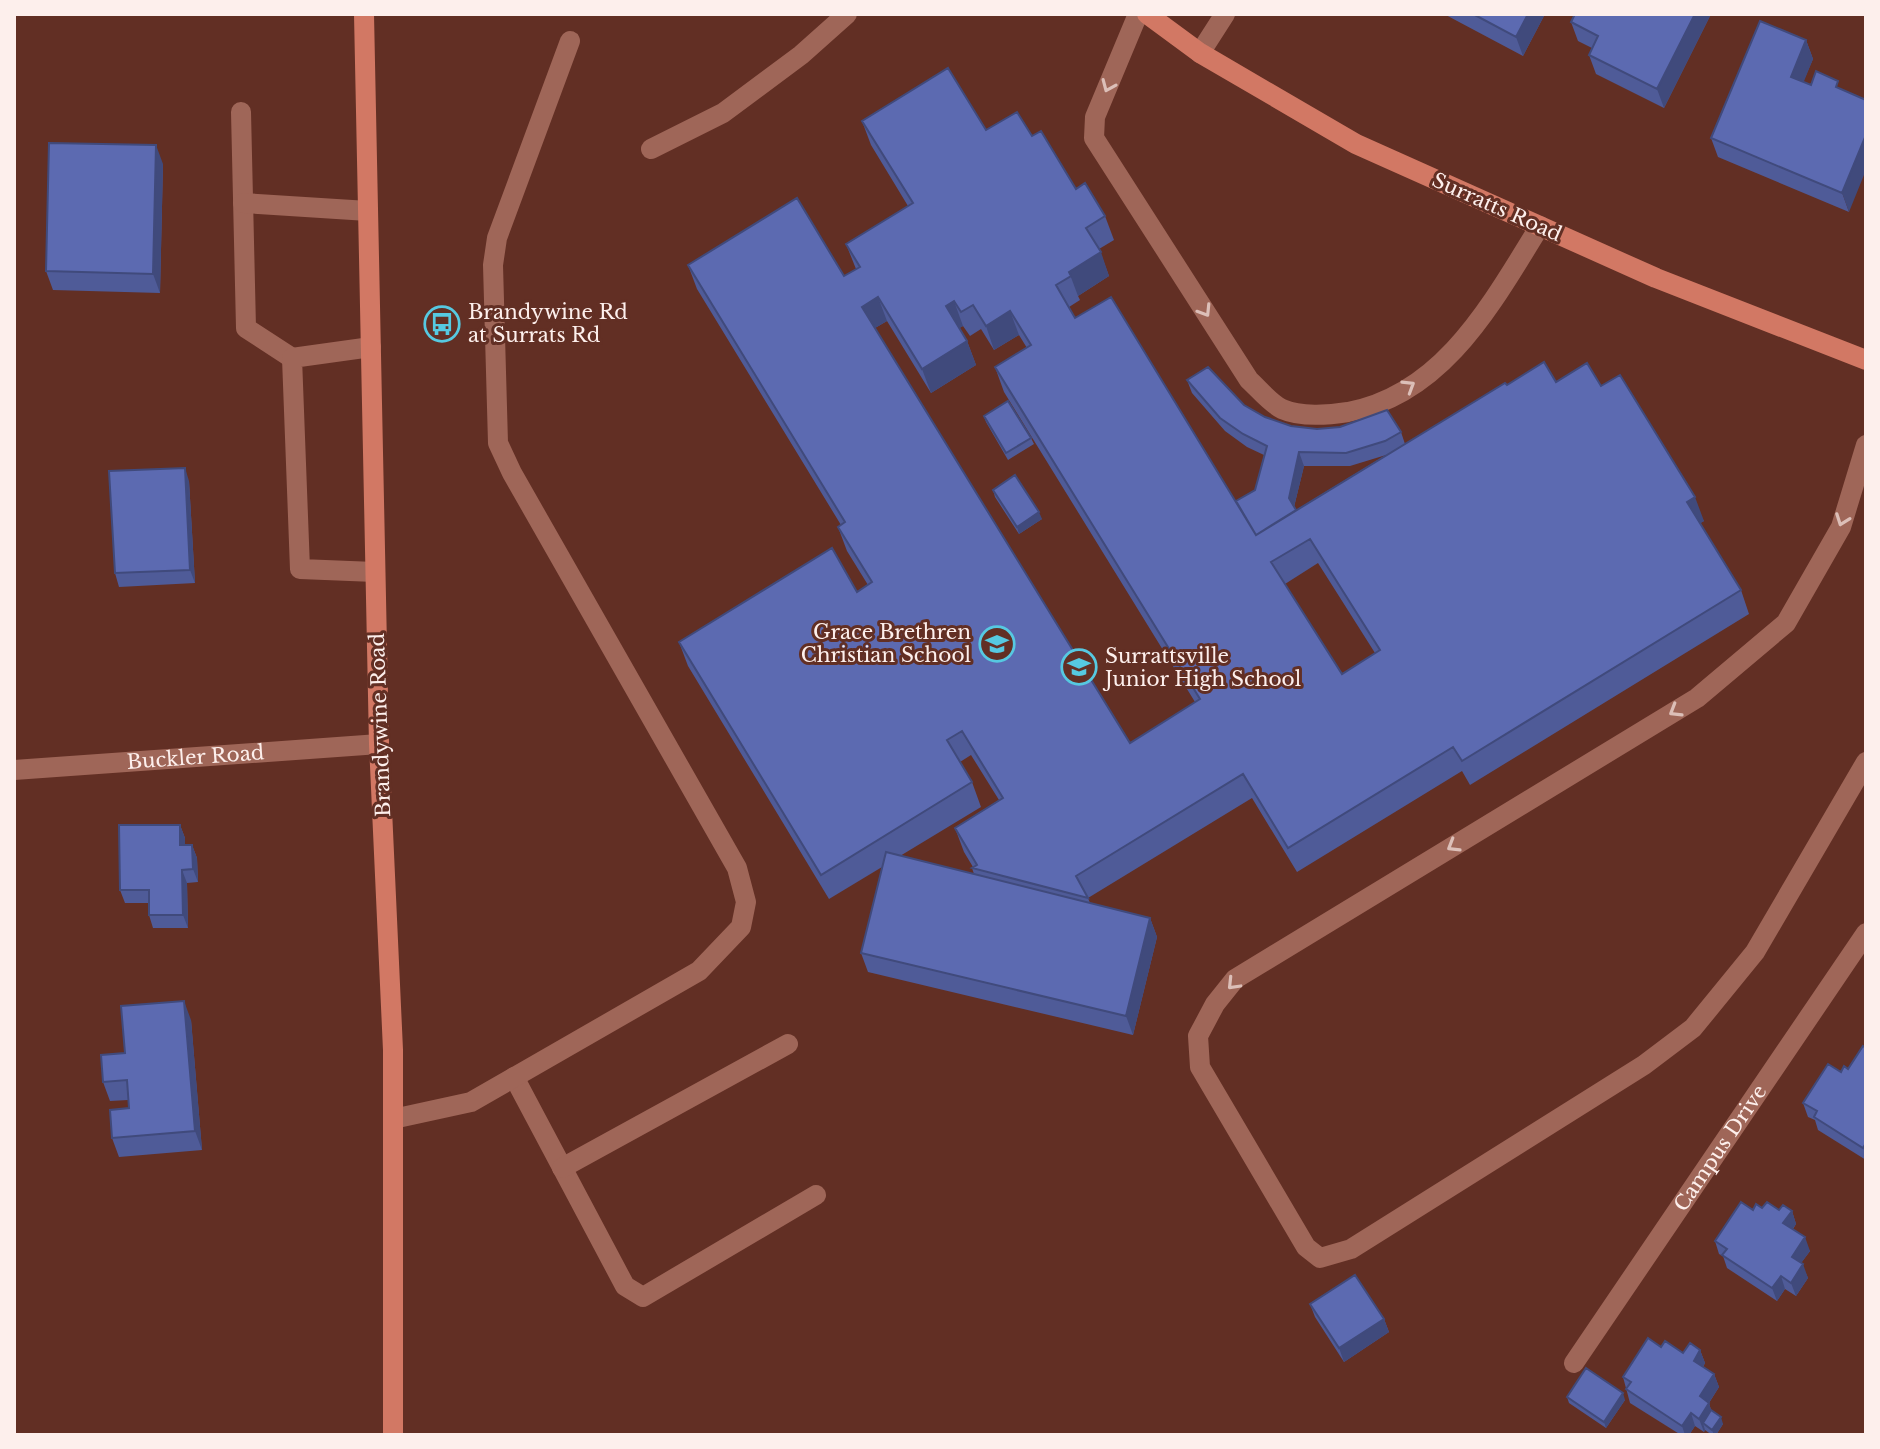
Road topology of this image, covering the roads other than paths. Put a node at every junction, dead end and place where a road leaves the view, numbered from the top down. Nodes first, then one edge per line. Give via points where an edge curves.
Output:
1 (364, 14) edge
2 (847, 14) edge
3 (1138, 14) edge
4 (1147, 14) edge
5 (1225, 14) edge
6 (570, 41) dead end
7 (1200, 53) junction
8 (241, 112) dead end
9 (651, 149) dead end
10 (243, 203) junction
11 (368, 211) junction
12 (1540, 226) junction
13 (371, 347) junction
14 (292, 358) junction
15 (1866, 360) edge
16 (1866, 445) edge
17 (375, 572) junction
18 (379, 744) junction
19 (1866, 762) edge
20 (14, 770) edge
21 (1866, 933) edge
22 (788, 1044) dead end
23 (514, 1077) junction
24 (393, 1119) junction
25 (562, 1168) junction
26 (816, 1195) dead end
27 (1574, 1363) dead end
28 (393, 1435) edge

1 - 11 main road, Brandywine Road
2 - 9 street via 723,113
3 -> 12 street via 1095,117 1094,138 1249,380 1281,408 1324,416 1376,407 1443,365 1489,309
4 - 7 main road, Surratts Road
5 - 7 street
6 - 23 street via 497,238 493,265 498,443 737,868 746,902 741,927 699,971
7 - 12 main road, Surratts Road via 1356,144
8 - 10 street
10 - 11 street
10 - 14 street via 246,328
11 - 13 main road, Brandywine Road
12 - 15 main road, Surratts Road
13 - 14 street
13 - 17 main road, Brandywine Road
14 - 17 street via 300,569
16 -> 19 street via 1841,527 1786,623 1697,698 1235,979 1215,1004 1198,1036 1200,1067 1306,1247 1320,1258 1351,1249 1644,1065 1693,1028 1755,952
17 - 18 main road, Brandywine Road
18 - 20 street, Buckler Road
18 - 24 main road, Brandywine Road
21 - 27 street, Campus Drive
22 - 25 street
23 - 24 street via 471,1102
23 - 25 street
24 - 28 main road, Brandywine Road
25 - 26 street via 625,1286 643,1297

